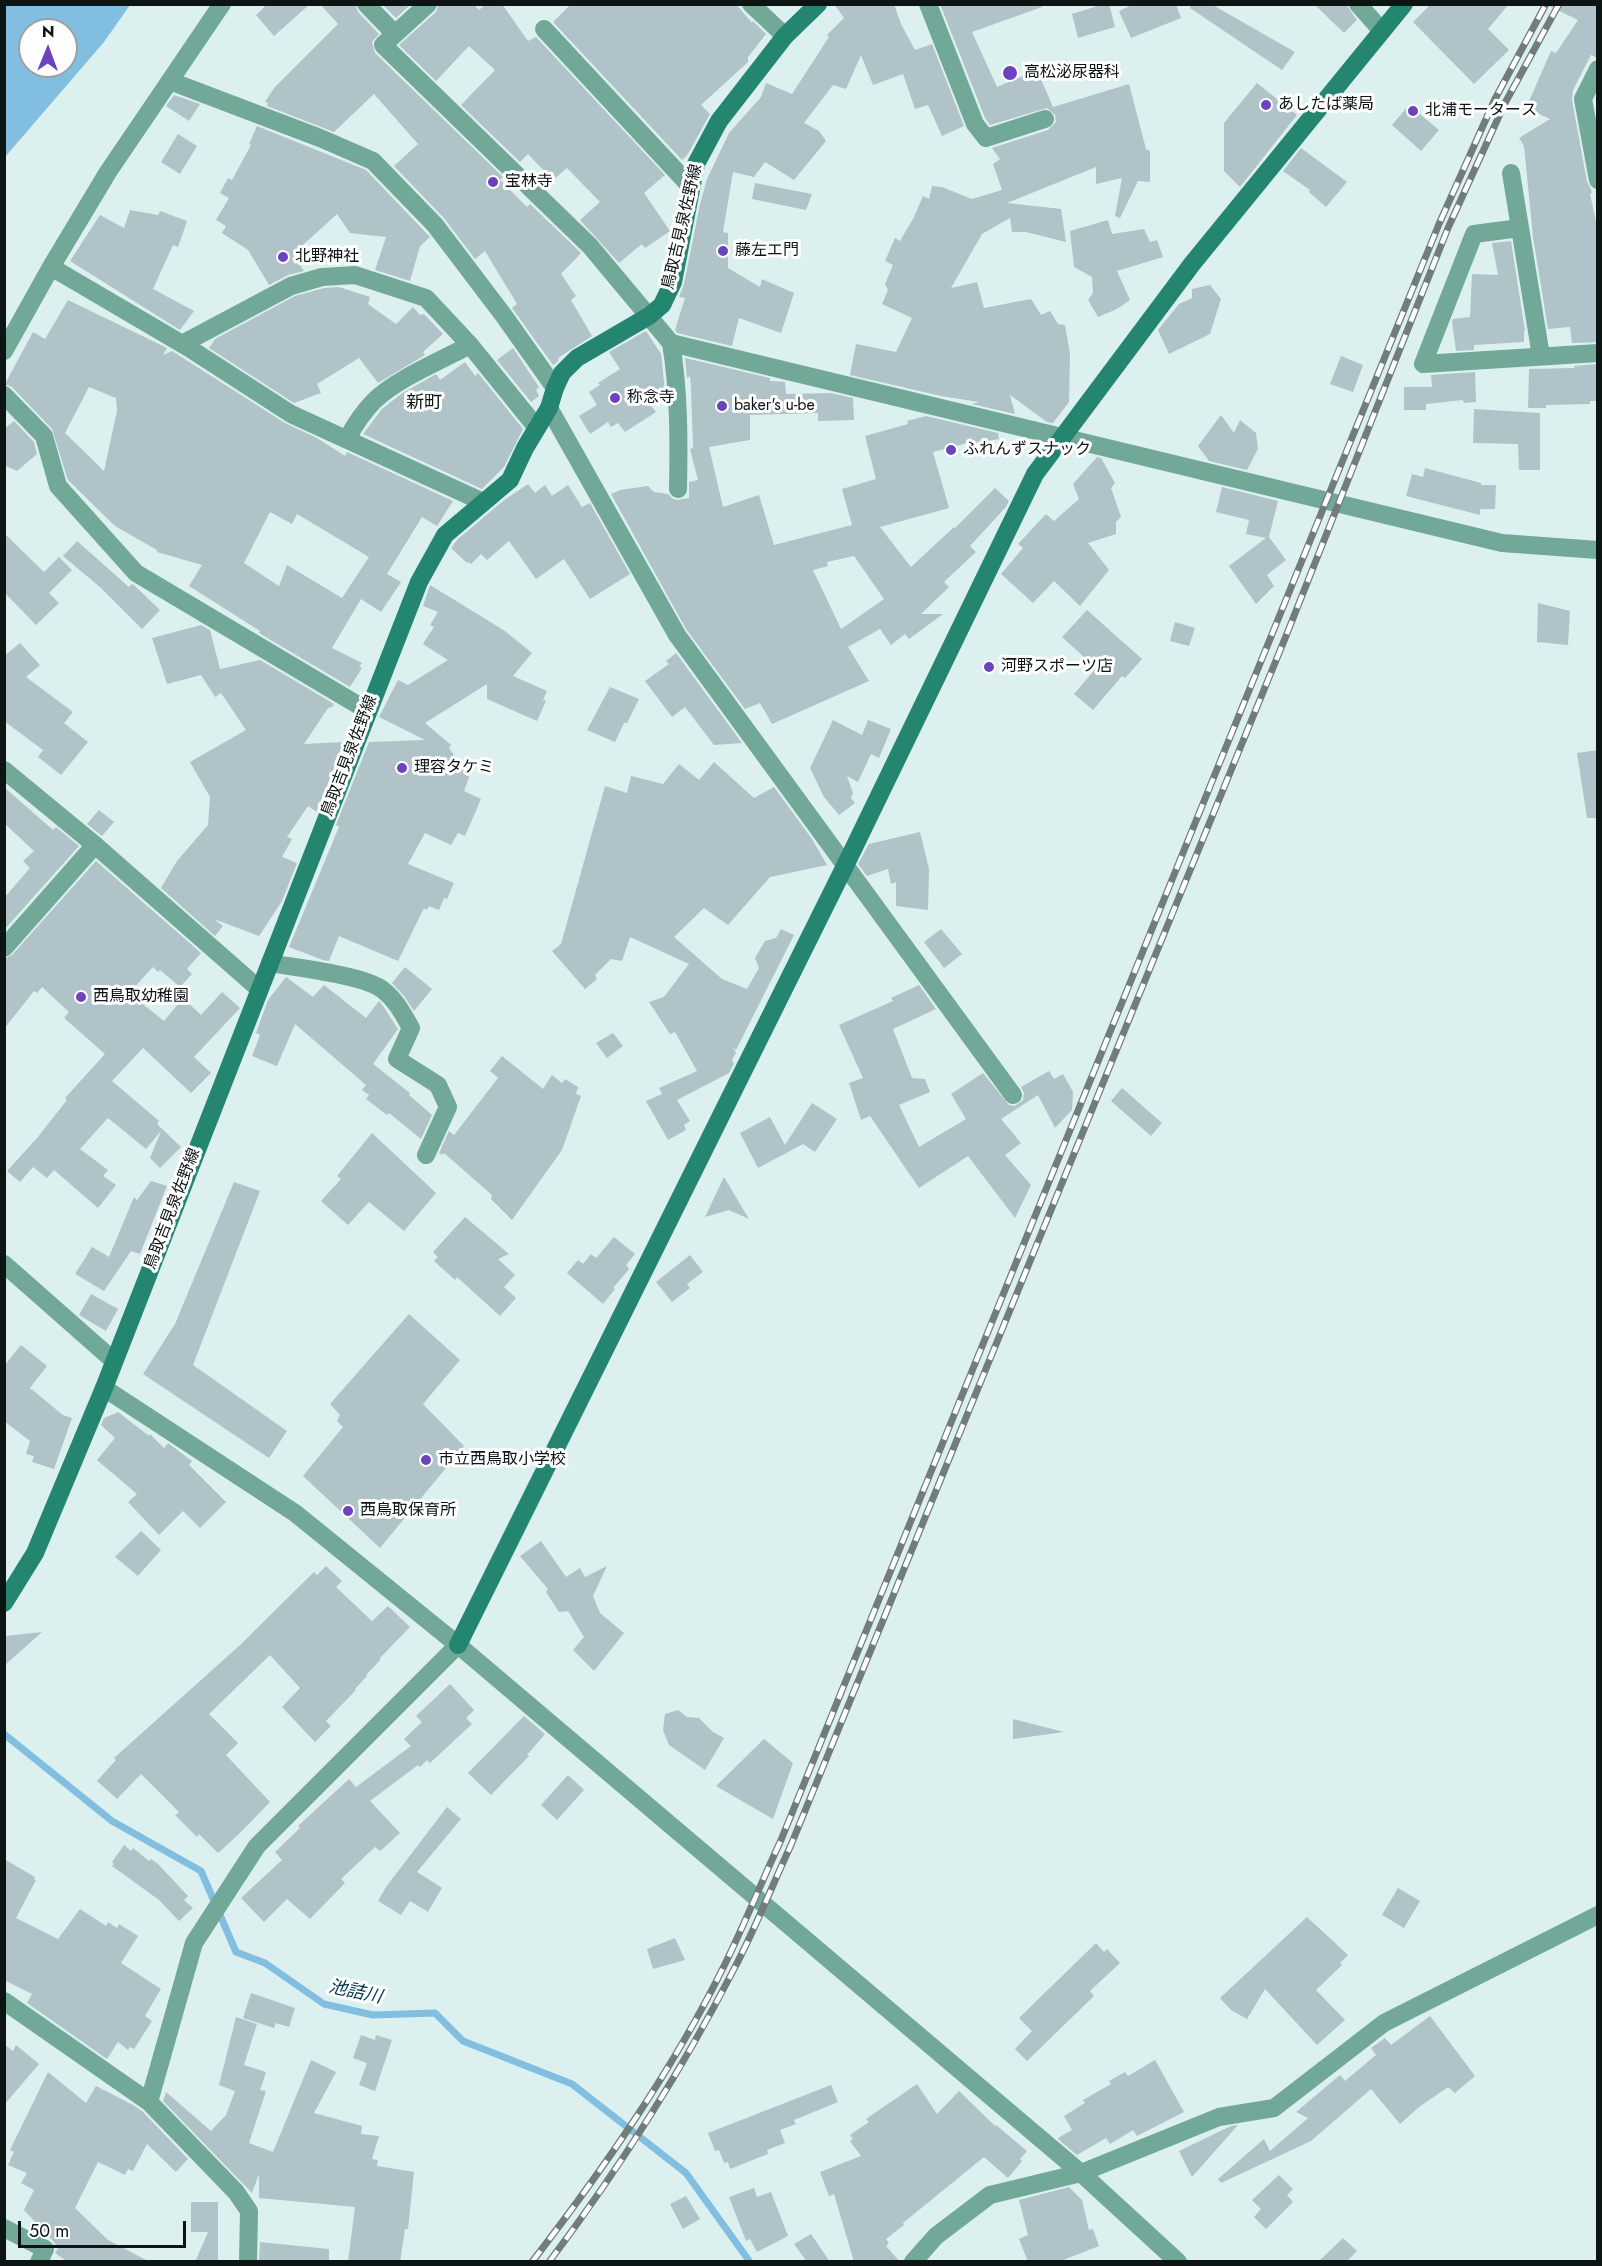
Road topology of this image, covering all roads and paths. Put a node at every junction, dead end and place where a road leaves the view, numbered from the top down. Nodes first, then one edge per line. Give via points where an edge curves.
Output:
1 (222, 4) edge
2 (366, 4) edge
3 (428, 4) edge
4 (751, 4) edge
5 (818, 4) edge
6 (928, 4) edge
7 (1358, 4) edge
8 (1404, 4) edge
9 (544, 29) dead end
10 (1382, 31) junction
11 (395, 34) junction
12 (784, 36) junction
13 (1598, 69) edge
14 (170, 81) junction
15 (1045, 119) dead end
16 (1511, 172) dead end
17 (1598, 180) edge
18 (691, 187) junction
19 (1520, 228) junction
20 (51, 267) junction
21 (649, 316) junction
22 (671, 343) junction
23 (182, 344) junction
24 (470, 345) junction
25 (4, 351) edge
26 (1598, 353) edge
27 (1541, 356) junction
28 (555, 388) junction
29 (4, 395) edge
30 (549, 408) junction
31 (537, 428) junction
32 (1061, 437) junction
33 (347, 439) junction
34 (678, 489) dead end
35 (483, 501) junction
36 (1598, 550) edge
37 (368, 711) junction
38 (4, 770) edge
39 (95, 845) junction
40 (846, 864) junction
41 (4, 948) edge
42 (270, 963) junction
43 (259, 989) junction
44 (1014, 1095) dead end
45 (426, 1155) dead end
46 (4, 1264) edge
47 (114, 1361) junction
48 (104, 1388) junction
49 (4, 1603) edge
50 (458, 1645) junction
51 (1598, 1915) edge
52 (4, 2001) edge
53 (149, 2102) junction
54 (1081, 2173) junction
55 (4, 2228) edge
56 (39, 2262) edge
57 (248, 2262) edge
58 (913, 2262) edge
59 (1178, 2262) edge

1 - 14 street
2 - 11 street
3 - 11 street
4 - 12 street
5 - 12 street, 鳥取吉見泉佐野線
6 - 15 street via 975,124 986,138
7 - 10 street
8 - 10 street
9 - 18 street
10 - 32 street via 1192,264
11 - 21 street via 383,45 590,246
12 - 18 street, 鳥取吉見泉佐野線 via 719,121 696,164
13 - 17 street via 1583,99
14 - 20 street via 108,172
14 - 28 street via 373,161 435,225
16 - 19 street
18 - 21 street, 鳥取吉見泉佐野線 via 673,282 662,305
19 - 27 street
19 - 27 street via 1474,234 1423,364
20 - 23 street
20 - 25 street
21 - 22 street
21 - 28 street, 鳥取吉見泉佐野線 via 577,358 562,373
22 - 32 street
22 - 34 street via 678,405
23 - 24 street via 291,286 322,277 355,275 426,298
23 - 33 street via 291,414
24 - 31 street
24 - 33 street via 374,401
26 - 27 street
28 - 30 street, 鳥取吉見泉佐野線
29 - 37 street via 44,435 58,486 136,573
30 - 31 street, 鳥取吉見泉佐野線
30 - 40 street via 677,635
31 - 35 street, 鳥取吉見泉佐野線 via 510,480
32 - 36 street via 1502,543
32 - 40 street via 1035,474
33 - 35 street
35 - 37 street, 鳥取吉見泉佐野線 via 445,535 419,582
37 - 42 street, 鳥取吉見泉佐野線
38 - 39 street
39 - 41 street
39 - 43 street
40 - 44 street
40 - 50 street
42 - 43 street, 鳥取吉見泉佐野線
42 - 45 street via 347,977 382,989 399,1006 411,1028 397,1059 438,1085 448,1107
43 - 47 street, 鳥取吉見泉佐野線
46 - 47 street
47 - 48 street, 鳥取吉見泉佐野線
48 - 49 street, 鳥取吉見泉佐野線 via 35,1553
48 - 50 street via 295,1513
50 - 53 street via 257,1846 195,1943
50 - 54 street
51 - 54 street via 1384,2023 1274,2108 1219,2117
52 - 53 street
53 - 57 street via 236,2192 249,2211
54 - 58 street via 990,2195 936,2236
54 - 59 street
55 - 56 street via 45,2249

